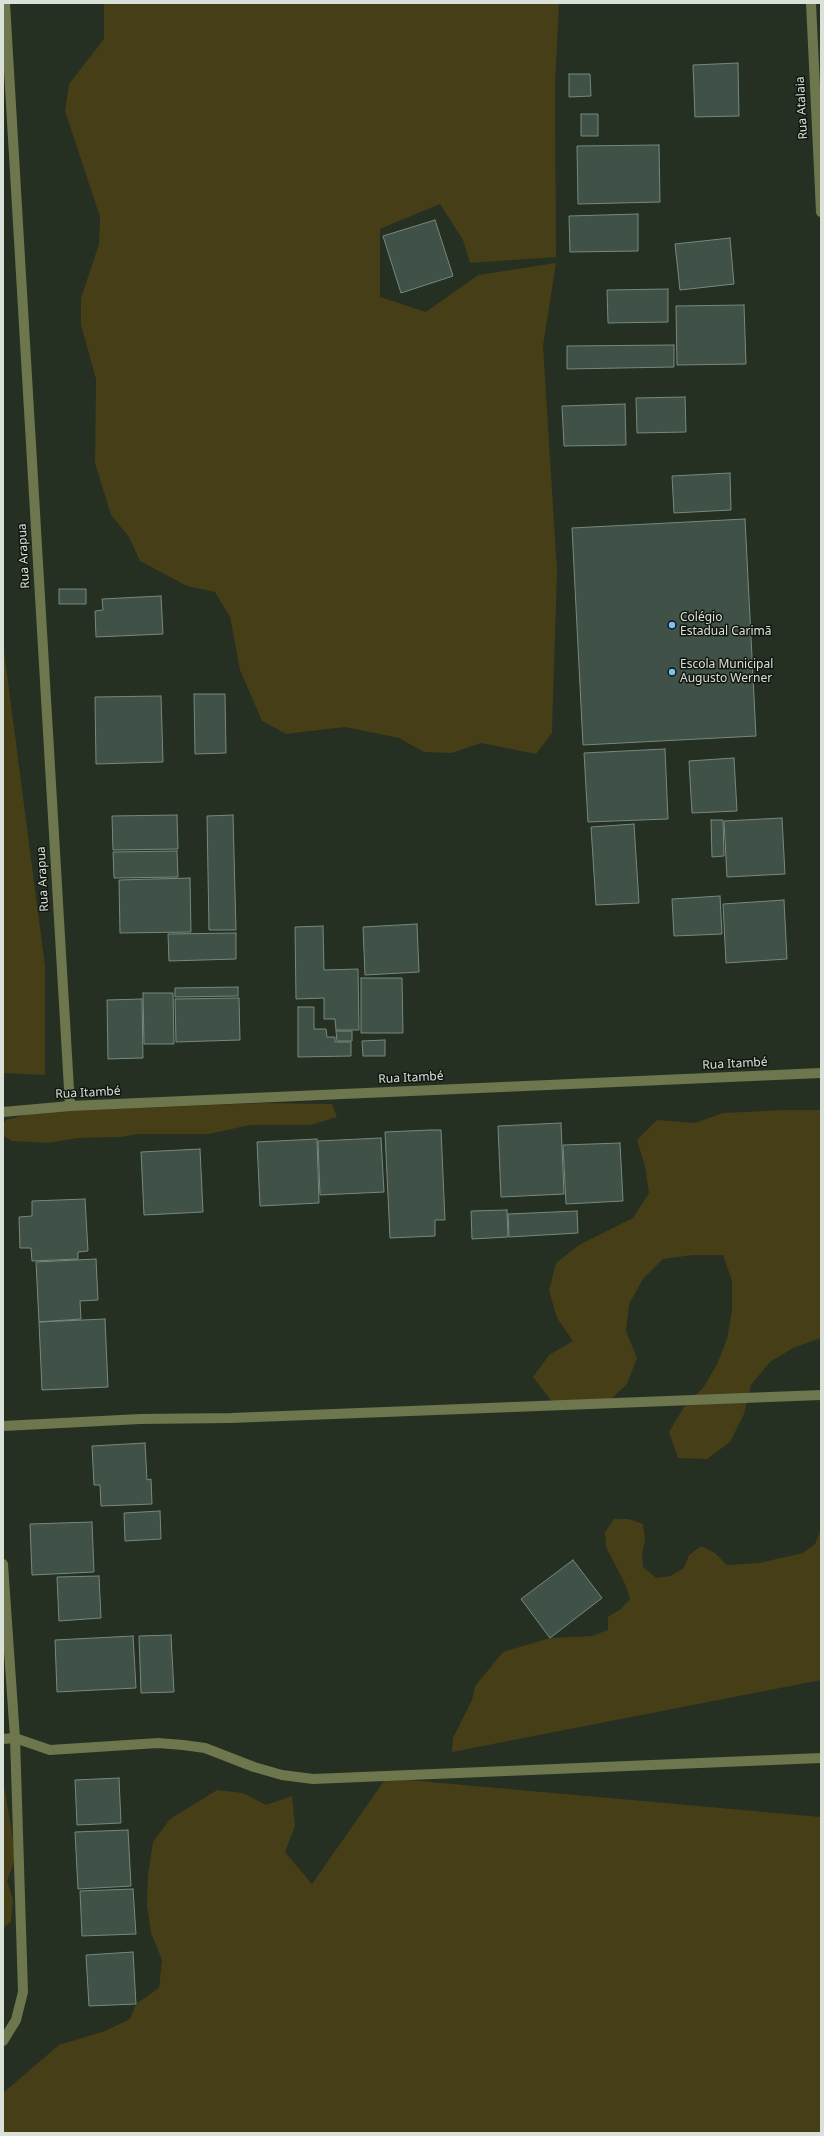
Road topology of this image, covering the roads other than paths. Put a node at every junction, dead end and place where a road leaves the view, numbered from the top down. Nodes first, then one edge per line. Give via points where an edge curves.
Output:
1 (5, 3) edge
2 (810, 3) edge
3 (821, 212) edge
4 (821, 1073) edge
5 (70, 1106) junction
6 (3, 1112) edge
7 (821, 1395) edge
8 (3, 1426) edge
9 (3, 1564) edge
10 (3, 1738) edge
11 (15, 1738) junction
12 (821, 1758) edge
13 (3, 2041) edge

1 - 5 street, Rua Arapua
2 - 3 street, Rua Atalaia
4 - 5 street, Rua Itambé
5 - 6 street, Rua Itambé
7 - 8 street
9 - 11 street
10 - 11 street
11 - 12 street via 50,1750 158,1743 206,1748 254,1767 313,1780
11 - 13 street via 23,1992 16,2020

